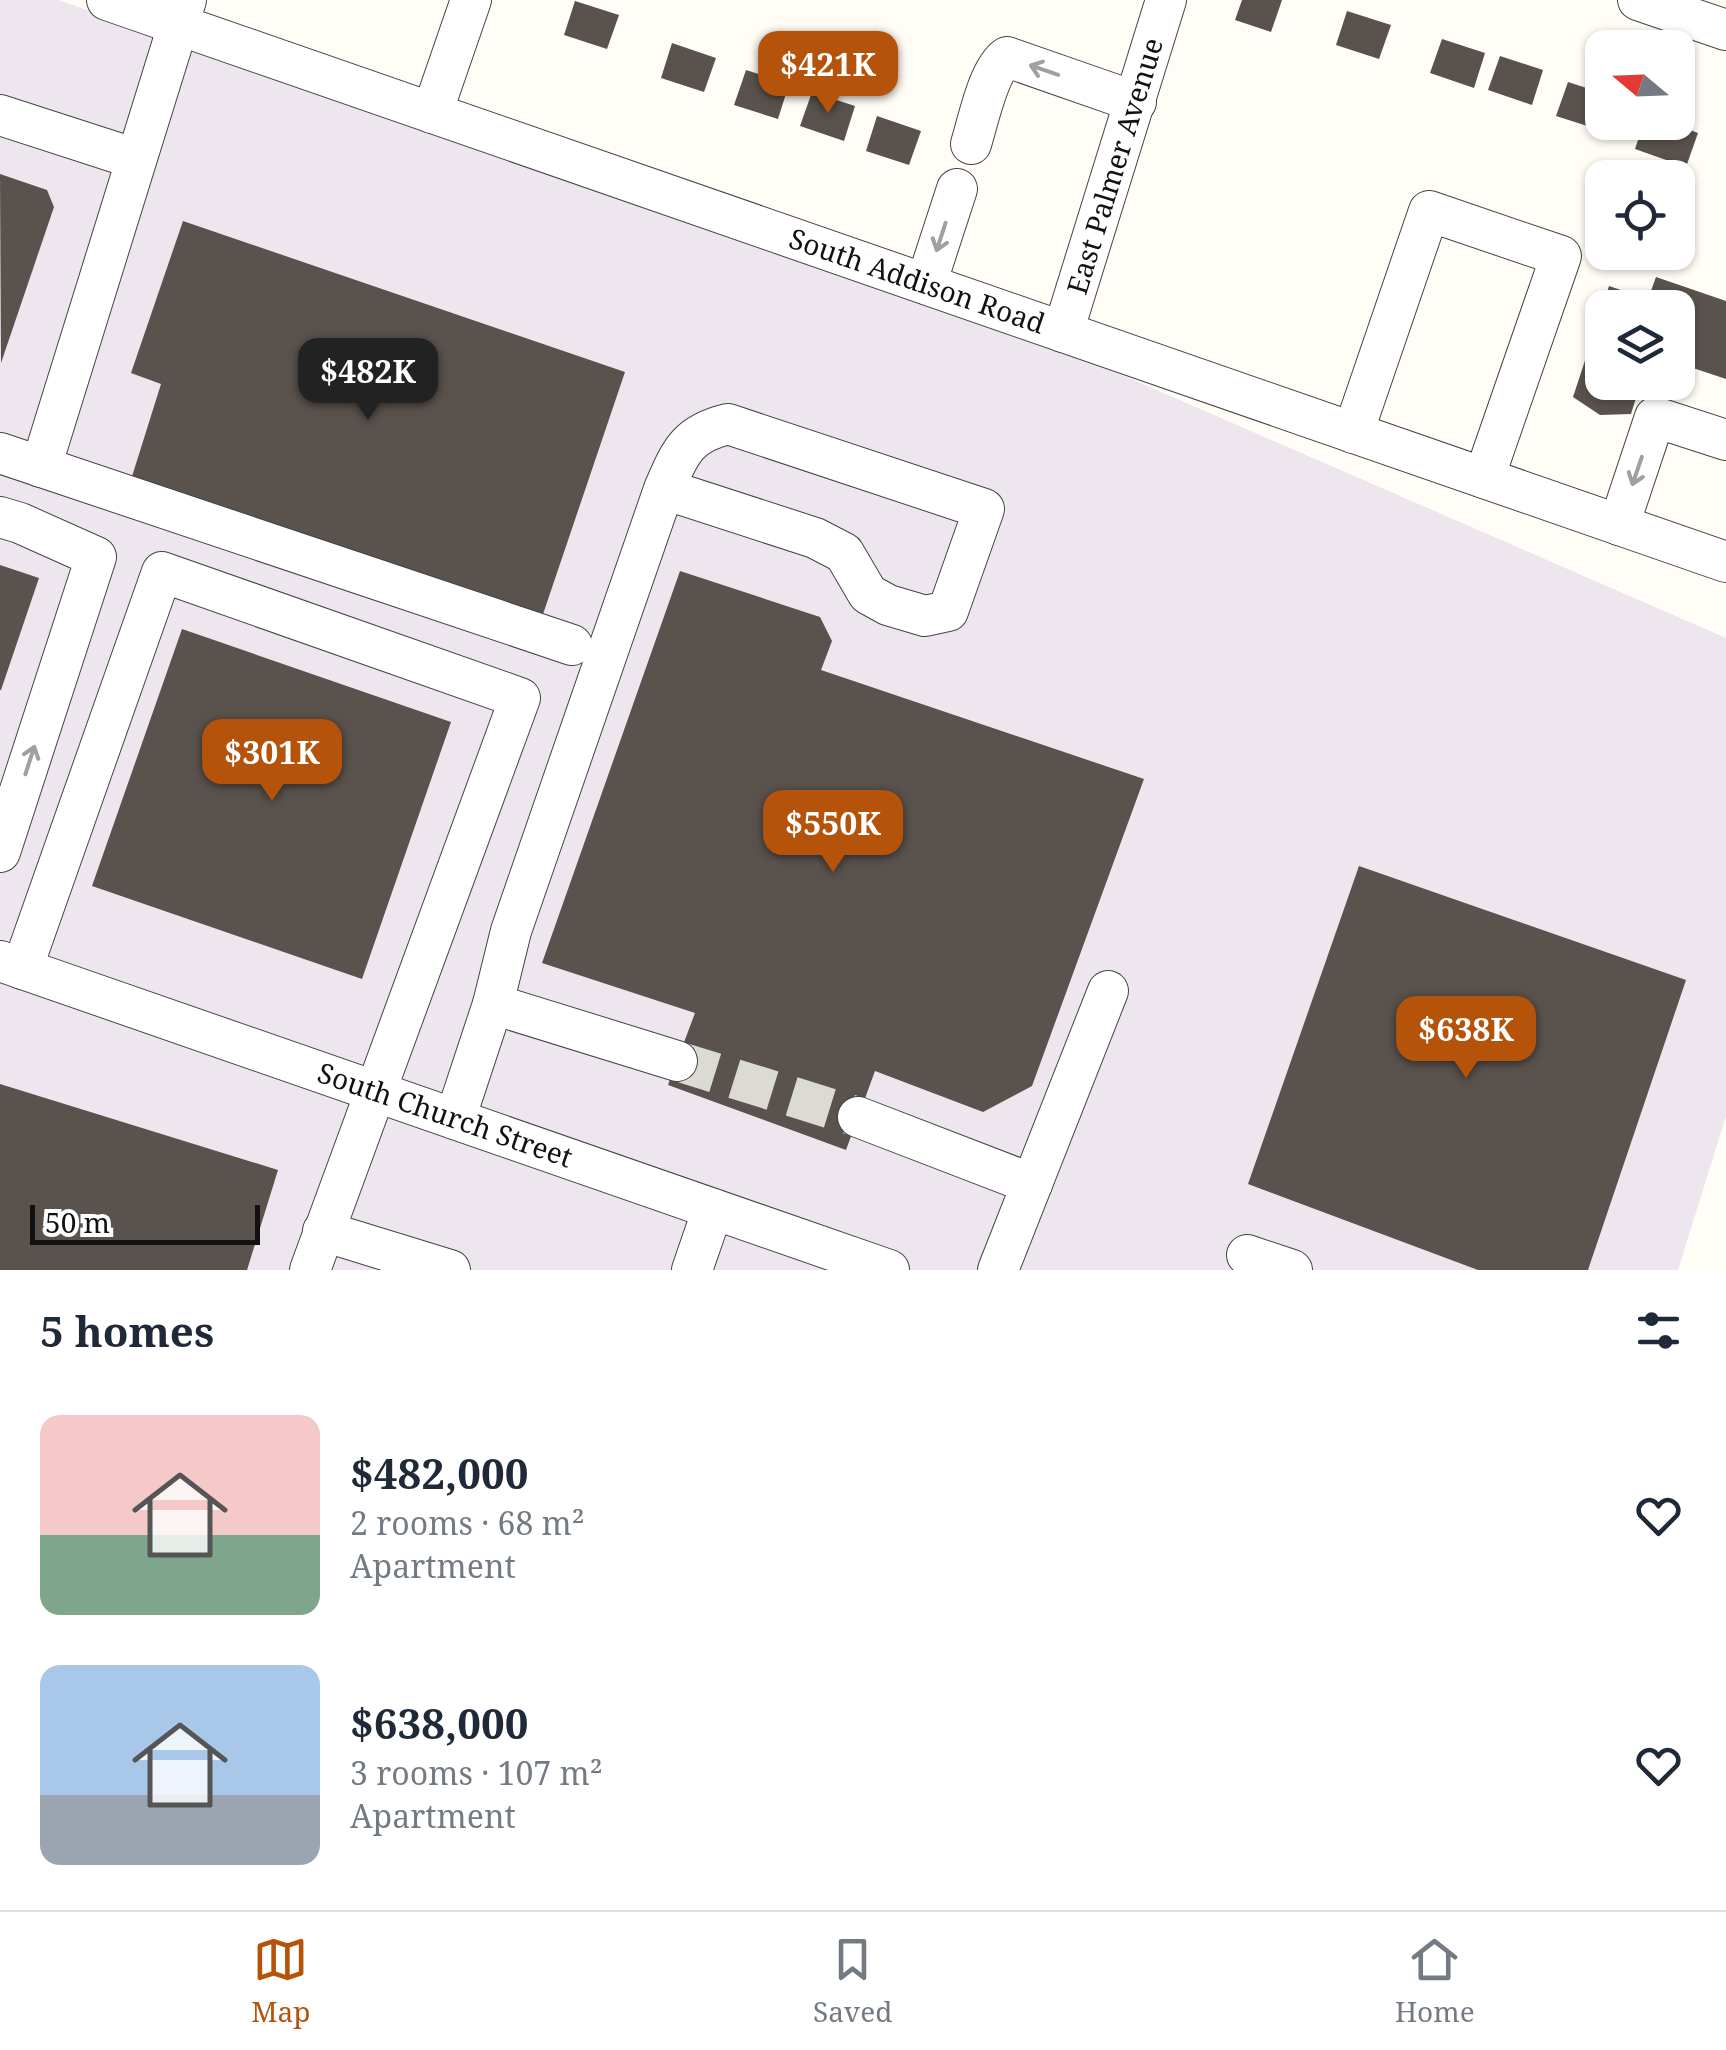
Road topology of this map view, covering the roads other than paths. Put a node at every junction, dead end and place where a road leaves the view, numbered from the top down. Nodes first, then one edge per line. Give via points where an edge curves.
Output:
1 (107, 0) edge
2 (471, 0) edge
3 (1166, 0) edge
4 (1638, 0) edge
5 (182, 12) edge
6 (1726, 30) edge
7 (1136, 102) junction
8 (432, 113) junction
9 (0, 115) edge
10 (971, 144) dead end
11 (136, 160) junction
12 (957, 190) dead end
13 (926, 284) junction
14 (1063, 332) junction
15 (1353, 433) junction
16 (1726, 440) edge
17 (0, 453) edge
18 (40, 467) junction
19 (1484, 478) junction
20 (664, 489) junction
21 (0, 517) edge
22 (1618, 525) junction
23 (1726, 562) edge
24 (572, 645) dead end
25 (0, 852) edge
26 (11, 965) edge
27 (1108, 991) dead end
28 (493, 1004) junction
29 (677, 1061) tunnel mouth
30 (376, 1091) junction
31 (858, 1117) tunnel mouth
32 (455, 1119) junction
33 (1032, 1184) junction
34 (714, 1209) junction
35 (323, 1230) junction
36 (1247, 1255) dead end
37 (802, 1256) edge
38 (310, 1270) edge
39 (450, 1270) edge
40 (692, 1270) edge
41 (889, 1270) edge
42 (998, 1270) edge
43 (1292, 1270) edge

1 - 5 street, South Addison Road
2 - 8 street
3 - 7 street, East Palmer Avenue
4 - 6 street
5 - 8 street, South Addison Road
5 - 11 street
7 -> 10 street via 1007,57 994,74
7 - 14 street, East Palmer Avenue
8 - 13 street, South Addison Road
9 - 11 street
11 - 18 street
12 -> 13 street
13 - 14 street, South Addison Road
14 - 15 street, South Addison Road
15 - 19 street, South Addison Road
15 - 19 street via 1429,211 1561,256
16 -> 22 street via 1655,417
17 - 18 street
18 - 24 street
19 - 22 street, South Addison Road
20 - 20 street via 682,450 708,429 728,424 984,509 948,611 925,616 868,594 844,553 815,538
20 - 28 street via 511,931
25 -> 21 street via 96,557
22 - 23 street, South Addison Road
26 - 30 street, South Church Street
26 - 30 street via 162,572 520,698
27 - 33 street
28 - 29 street
28 - 32 street
30 - 32 street, South Church Street
30 - 35 street
31 - 33 street
32 - 34 street, South Church Street
33 - 42 street
34 - 37 street, South Church Street
34 - 40 street
35 - 38 street
35 - 39 street
36 - 43 street
37 - 41 street, South Church Street

